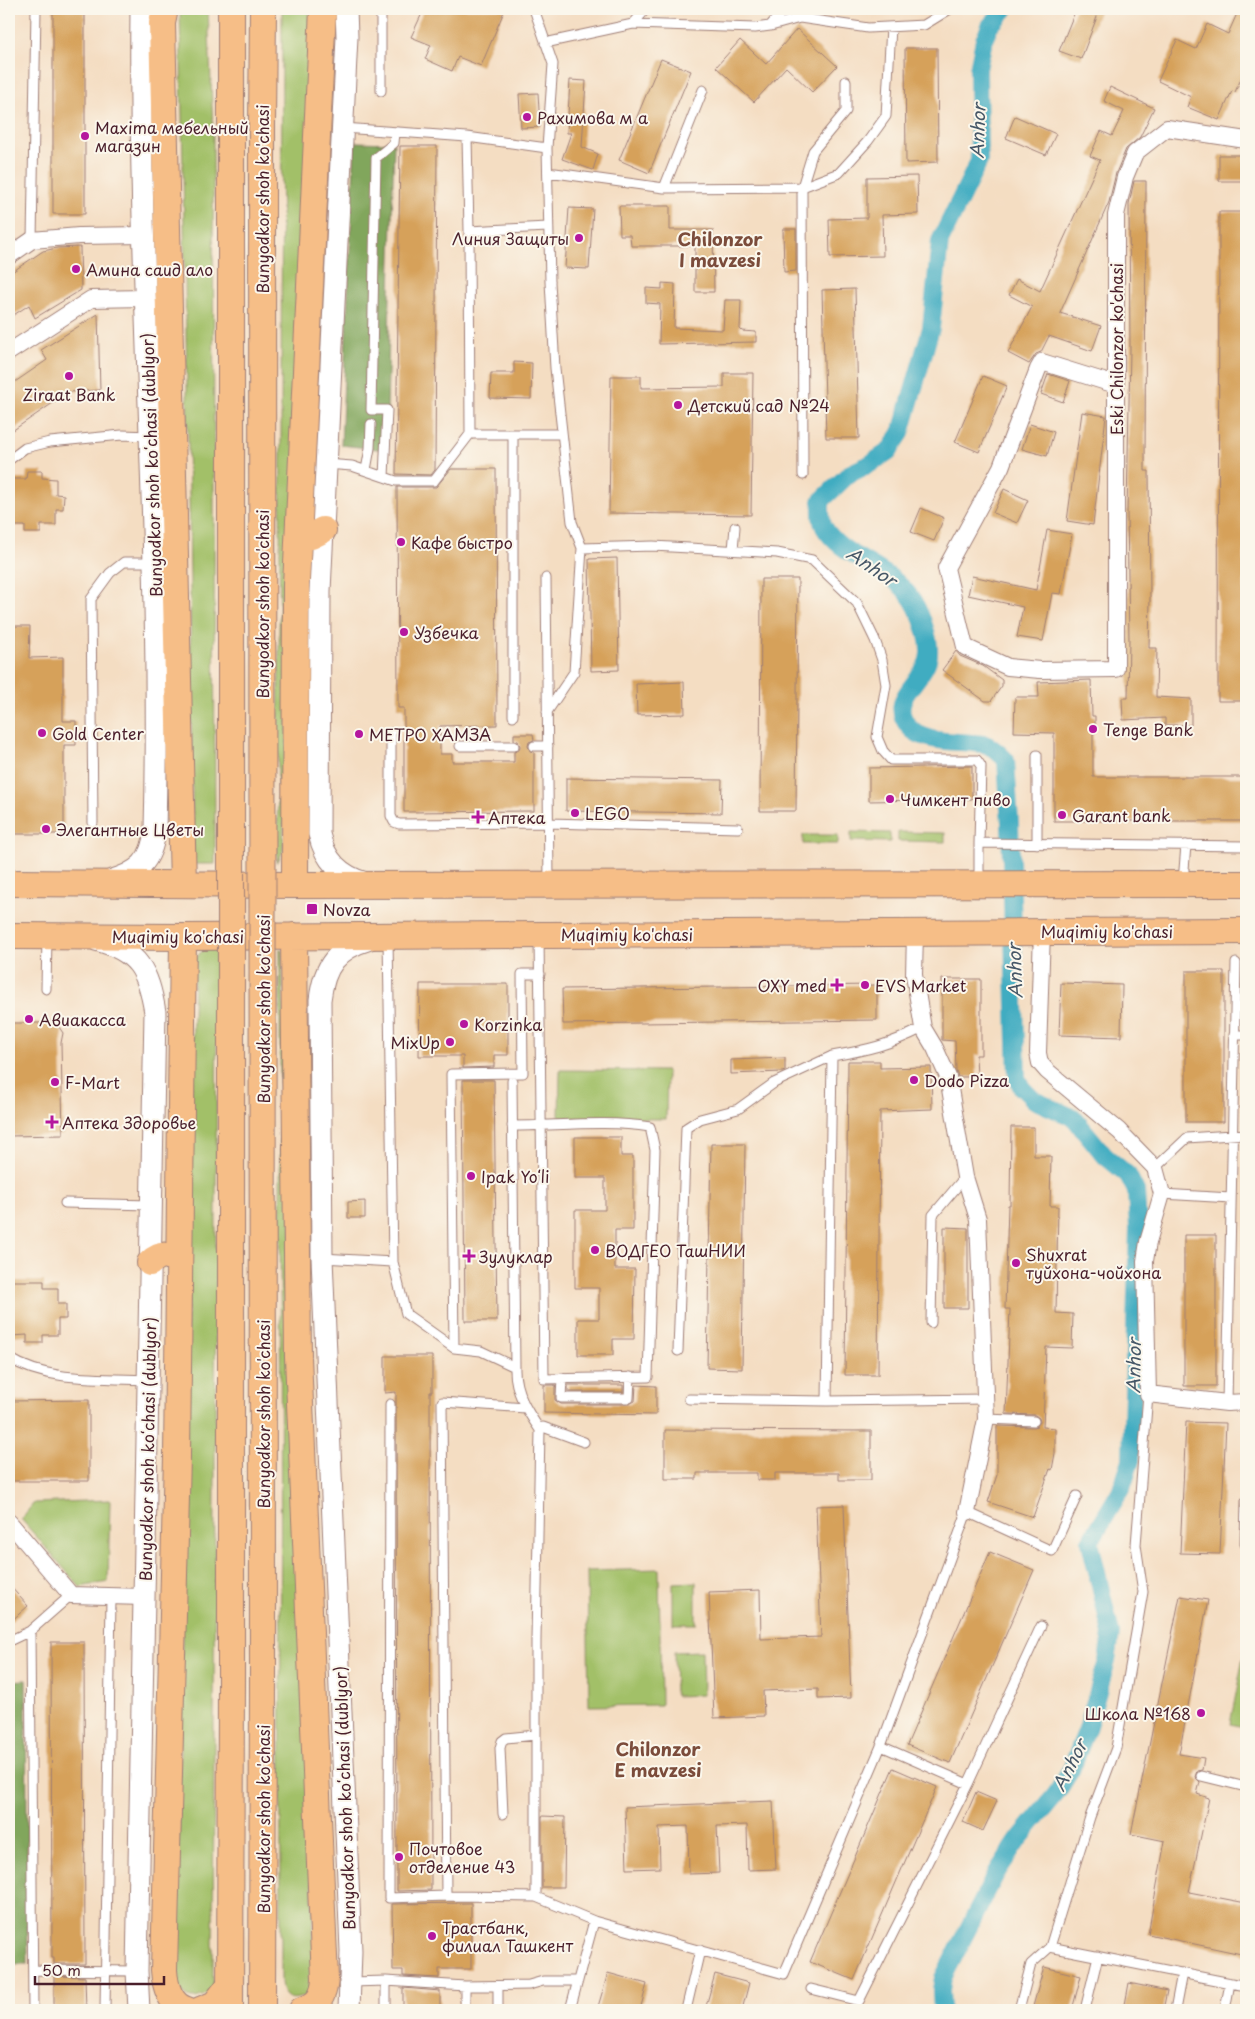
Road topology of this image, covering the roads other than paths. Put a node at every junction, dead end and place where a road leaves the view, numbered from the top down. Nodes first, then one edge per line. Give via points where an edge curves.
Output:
1 (36, 9) edge
2 (141, 9) edge
3 (165, 9) edge
4 (231, 9) edge
5 (263, 9) edge
6 (323, 9) edge
7 (346, 9) edge
8 (381, 9) edge
9 (534, 9) edge
10 (646, 9) edge
11 (784, 9) edge
12 (950, 9) edge
13 (633, 24) junction
14 (770, 26) junction
15 (891, 26) junction
16 (545, 43) junction
17 (846, 81) dead end
18 (703, 90) dead end
19 (381, 91) dead end
20 (342, 128) junction
21 (395, 132) junction
22 (466, 137) junction
23 (1246, 140) edge
24 (547, 148) junction
25 (548, 172) junction
26 (664, 188) junction
27 (802, 188) junction
28 (548, 227) junction
29 (469, 231) junction
30 (144, 235) junction
31 (32, 240) junction
32 (9, 256) edge
33 (146, 298) junction
34 (9, 352) edge
35 (1116, 385) junction
36 (371, 424) dead end
37 (470, 434) junction
38 (513, 434) junction
39 (562, 434) junction
40 (151, 436) junction
41 (9, 460) edge
42 (326, 464) junction
43 (366, 470) junction
44 (803, 475) dead end
45 (384, 477) junction
46 (735, 527) dead end
47 (311, 530) junction
48 (582, 548) junction
49 (733, 550) junction
50 (155, 562) junction
51 (546, 578) dead end
52 (547, 712) junction
53 (513, 716) dead end
54 (391, 733) dead end
55 (460, 746) dead end
56 (514, 746) dead end
57 (534, 746) dead end
58 (548, 746) junction
59 (1037, 755) dead end
60 (93, 823) dead end
61 (548, 823) junction
62 (738, 828) dead end
63 (981, 844) junction
64 (1035, 844) junction
65 (1186, 845) junction
66 (1246, 846) edge
67 (9, 883) edge
68 (94, 883) junction
69 (183, 884) junction
70 (374, 884) junction
71 (981, 884) junction
72 (1182, 884) junction
73 (1246, 884) edge
74 (295, 885) junction
75 (549, 885) junction
76 (1037, 931) junction
77 (915, 932) junction
78 (1246, 932) edge
79 (539, 934) junction
80 (388, 935) junction
81 (9, 936) edge
82 (47, 936) junction
83 (74, 936) junction
84 (294, 936) junction
85 (183, 937) junction
86 (1236, 963) dead end
87 (540, 974) junction
88 (46, 989) dead end
89 (923, 1028) junction
90 (1234, 1035) junction
91 (1246, 1035) edge
92 (832, 1056) junction
93 (512, 1081) dead end
94 (512, 1126) junction
95 (542, 1126) junction
96 (1232, 1134) junction
97 (1246, 1134) edge
98 (1156, 1168) junction
99 (965, 1177) junction
100 (1162, 1194) junction
101 (1231, 1198) junction
102 (65, 1203) dead end
103 (151, 1205) junction
104 (322, 1258) junction
105 (393, 1262) junction
106 (150, 1263) junction
107 (179, 1264) junction
108 (931, 1323) dead end
109 (454, 1348) junction
110 (678, 1351) dead end
111 (9, 1358) edge
112 (515, 1367) junction
113 (630, 1377) junction
114 (562, 1378) junction
115 (148, 1380) junction
116 (1148, 1394) junction
117 (688, 1399) dead end
118 (986, 1399) junction
119 (827, 1401) junction
120 (1246, 1402) edge
121 (1227, 1403) junction
122 (390, 1404) dead end
123 (525, 1408) junction
124 (986, 1418) junction
125 (1034, 1420) dead end
126 (540, 1430) junction
127 (584, 1442) dead end
128 (1077, 1496) dead end
129 (1246, 1501) edge
130 (967, 1512) junction
131 (9, 1522) edge
132 (1245, 1544) edge
133 (71, 1595) junction
134 (111, 1597) junction
135 (144, 1597) junction
136 (1042, 1626) dead end
137 (30, 1631) junction
138 (9, 1641) edge
139 (536, 1735) junction
140 (881, 1746) junction
141 (1201, 1776) dead end
142 (968, 1784) junction
143 (1246, 1787) edge
144 (503, 1814) dead end
145 (446, 1896) junction
146 (536, 1897) junction
147 (594, 1921) junction
148 (1050, 1947) junction
149 (700, 1950) junction
150 (1098, 1956) junction
151 (33, 1970) junction
152 (105, 1971) junction
153 (137, 1971) junction
154 (1182, 1973) junction
155 (386, 1981) junction
156 (578, 1981) junction
157 (351, 1982) junction
158 (1230, 1983) junction
159 (262, 1984) junction
160 (230, 1985) junction
161 (465, 1986) junction
162 (498, 1986) junction
163 (1246, 1986) edge
164 (811, 1989) dead end
165 (33, 2010) edge
166 (105, 2010) edge
167 (139, 2010) edge
168 (187, 2010) edge
169 (200, 2010) edge
170 (230, 2010) edge
171 (262, 2010) edge
172 (291, 2010) edge
173 (302, 2010) edge
174 (349, 2010) edge
175 (386, 2010) edge
176 (465, 2010) edge
177 (498, 2010) edge
178 (570, 2010) edge
179 (686, 2010) edge
180 (1019, 2010) edge
181 (1085, 2010) edge
182 (1175, 2010) edge
183 (1225, 2010) edge

1 - 31 lane
2 - 30 street, Bunyodkor shoh koʻchasi (dublyor)
3 - 69 main road via 162,23
4 - 160 main road, Bunyodkor shoh ko'chasi, bridge
5 - 159 main road, Bunyodkor shoh ko'chasi, bridge
6 - 47 main road
7 - 20 street
8 - 19 lane
9 - 16 lane
10 - 13 lane
11 - 14 lane
12 - 15 lane via 924,25
13 - 14 lane
13 - 16 lane
14 - 15 lane via 800,18 868,28
15 - 27 lane via 886,116 839,173
16 - 24 lane via 553,64
17 - 27 lane via 846,111 813,151
18 - 26 lane
20 - 21 lane
20 - 42 street
21 - 22 lane
21 - 45 lane via 394,143 376,158 371,410 387,410
22 - 24 lane
22 - 29 lane
23 - 35 street, Eski Chilonzor ko'chasi via 1167,128 1135,153 1125,177 1116,215
24 - 25 lane
25 - 26 lane
25 - 28 lane
26 - 27 lane
27 - 44 lane
28 - 29 lane
28 - 39 lane via 555,368
29 - 37 lane
30 - 31 street
30 - 33 street, Bunyodkor shoh koʻchasi (dublyor)
31 - 32 street
33 - 34 street via 91,299
33 - 40 street, Bunyodkor shoh koʻchasi (dublyor)
35 - 35 street, Eski Chilonzor ko'chasi via 1042,362 1001,467 946,568 965,647 1008,667 1116,670
36 - 43 lane
37 - 38 lane
37 - 45 lane via 434,481 396,481
38 - 39 lane
38 - 53 lane
39 - 48 lane via 572,522
40 - 41 lane via 122,435 50,442 25,448
40 - 50 street, Bunyodkor shoh koʻchasi (dublyor)
42 - 43 lane
42 - 47 street
43 - 45 lane
46 - 49 lane
47 - 70 street via 320,592 319,834 326,855 340,872 354,880
47 - 74 main road via 296,585
48 - 49 lane via 653,546
48 - 52 lane via 574,672
49 - 63 lane via 777,553 812,560 856,603 882,660 886,685 877,737 883,751 891,760 977,760
50 - 60 lane via 124,562 110,573 92,599
50 - 68 street, Bunyodkor shoh koʻchasi (dublyor) via 154,838 149,857 140,867 124,876
51 - 52 lane
52 - 58 lane
54 - 61 lane via 394,822
55 - 56 lane
57 - 58 lane
58 - 61 lane
59 - 64 lane
61 - 62 lane
61 - 75 lane
63 - 64 lane
63 - 71 lane
64 - 65 lane
65 - 66 lane
65 - 72 lane
67 - 68 main road
68 - 69 main road
69 - 74 main road
70 - 74 main road
70 - 75 main road
71 - 72 main road
71 - 75 main road
72 - 73 main road
76 - 77 main road, Muqimiy ko'chasi
76 - 78 main road, Muqimiy ko'chasi
76 - 98 street via 1040,1062
77 - 79 main road, Muqimiy ko'chasi
77 - 89 street via 914,975
79 - 80 main road, Muqimiy ko'chasi
79 - 87 lane
80 - 84 main road, Muqimiy ko'chasi
80 - 104 street, Bunyodkor shoh koʻchasi (dublyor) via 343,950 330,964 322,987
80 - 105 lane
81 - 82 main road, Muqimiy ko'chasi
82 - 83 main road, Muqimiy ko'chasi
82 - 88 lane
83 - 85 main road, Muqimiy ko'chasi
83 - 103 street, Bunyodkor shoh koʻchasi (dublyor) via 111,944 127,952 140,964 149,981 155,1012
84 - 85 main road, Muqimiy ko'chasi
84 - 173 main road via 298,1357 325,1979 321,1998
85 - 107 main road
86 - 90 lane
87 - 95 lane
87 - 109 lane via 522,974 523,1073 451,1074
89 - 92 lane via 896,1042
89 - 99 street via 948,1077
90 - 91 lane
90 - 96 lane
92 - 110 lane via 774,1082 738,1109 700,1119 686,1128
92 - 119 lane
93 - 94 lane
94 - 95 lane
94 - 112 lane
95 - 113 lane via 623,1123 650,1127 655,1150 648,1377
95 - 114 lane via 544,1379
96 - 97 lane
96 - 98 lane via 1187,1138
96 - 101 lane
98 - 100 street
99 - 108 lane via 933,1215
99 - 118 street via 978,1219
100 - 101 lane
100 - 116 street via 1145,1261
101 - 121 lane
102 - 103 lane
103 - 106 street, Bunyodkor shoh koʻchasi (dublyor)
104 - 105 lane
104 - 157 street, Bunyodkor shoh koʻchasi (dublyor)
105 - 109 lane via 406,1314
106 - 107 main road via 156,1257 166,1255
106 - 115 street, Bunyodkor shoh koʻchasi (dublyor)
107 - 168 main road via 164,1970 169,1994 182,2009
109 - 112 lane via 481,1351
111 - 115 lane via 46,1373
112 - 123 lane via 514,1379
113 - 114 lane
113 - 114 lane via 629,1398 561,1398
115 - 135 street, Bunyodkor shoh koʻchasi (dublyor)
116 - 121 street
116 - 148 lane via 1136,1545 1143,1592 1118,1738
117 - 119 lane
118 - 119 lane
118 - 124 street
120 - 121 street
122 - 145 lane via 389,1898
123 - 126 lane
123 - 145 lane via 442,1402
124 - 125 lane
124 - 130 street
126 - 127 lane via 543,1427
126 - 139 lane
128 - 130 lane via 1052,1551
129 - 132 lane
130 - 140 lane
131 - 133 street
133 - 134 street
133 - 137 lane
134 - 135 street
134 - 152 lane
135 - 153 street, Bunyodkor shoh koʻchasi (dublyor)
136 - 142 lane
137 - 138 lane
137 - 151 lane
139 - 144 lane via 502,1741
139 - 146 lane
140 - 142 lane
140 - 149 lane via 784,1974
141 - 143 lane
142 - 164 lane via 859,2001
145 - 146 lane
146 - 147 lane
147 - 149 lane
147 - 156 lane
148 - 150 lane
148 - 180 lane via 1031,1964
149 - 179 lane
150 - 154 lane
150 - 181 lane
151 - 152 lane
151 - 165 lane
152 - 153 lane
152 - 166 lane
153 - 167 street, Bunyodkor shoh koʻchasi (dublyor)
154 - 158 lane
154 - 182 lane
155 - 157 lane
155 - 161 lane
155 - 175 lane
156 - 162 lane
156 - 178 lane
157 - 174 street, Bunyodkor shoh koʻchasi (dublyor)
158 - 163 lane
158 - 183 lane
159 - 171 main road, Bunyodkor shoh ko'chasi
159 - 172 main road via 276,2002
160 - 169 main road via 215,2004
160 - 170 main road, Bunyodkor shoh ko'chasi
161 - 162 lane
161 - 176 lane
162 - 177 lane

